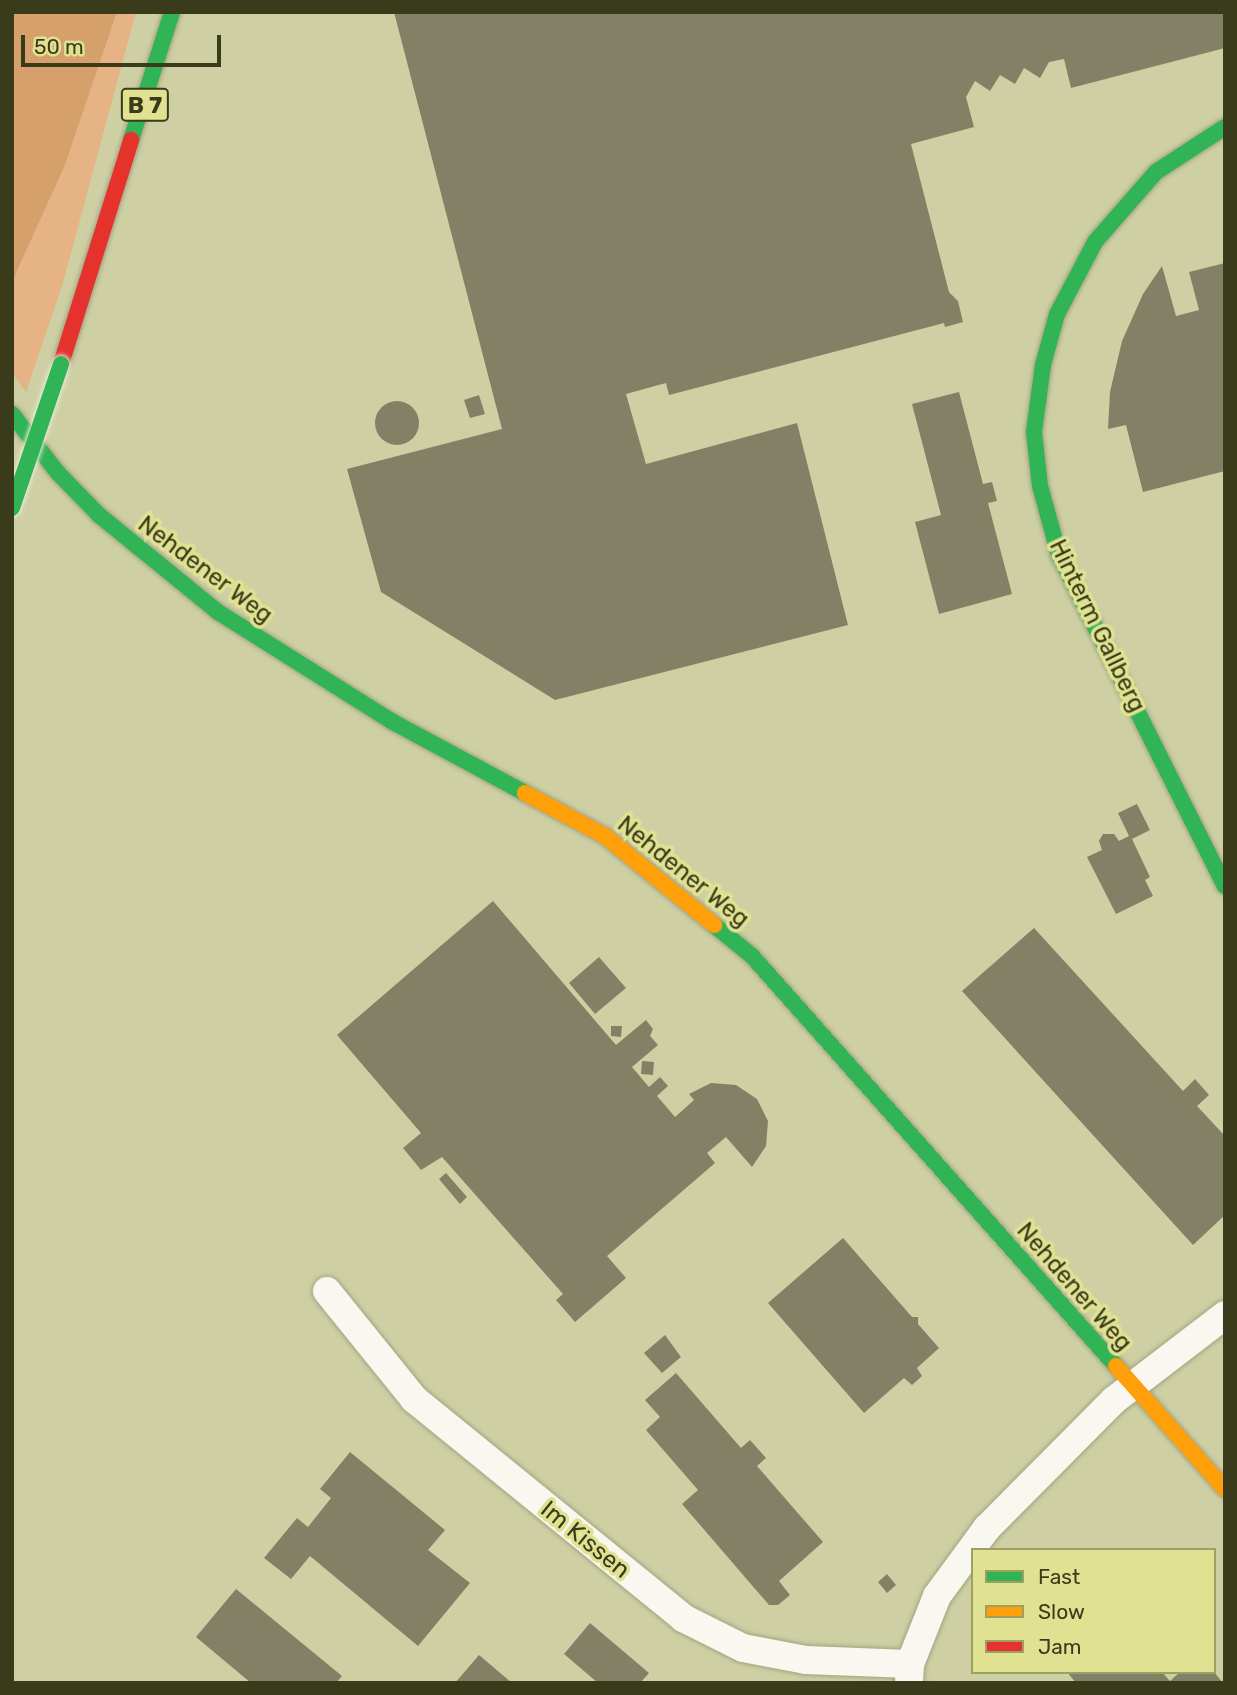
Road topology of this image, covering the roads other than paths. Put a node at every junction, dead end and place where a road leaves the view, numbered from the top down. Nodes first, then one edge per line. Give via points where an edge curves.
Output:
1 (172, 12) edge
2 (1225, 127) edge
3 (12, 414) edge
4 (12, 508) edge
5 (1225, 886) edge
6 (327, 1291) dead end
7 (1225, 1315) edge
8 (1131, 1387) junction
9 (1225, 1489) edge
10 (972, 1548) edge
11 (971, 1550) edge
12 (909, 1673) edge

1 - 4 street, B 7, bridge
2 - 5 street, Hinterm Gallberg via 1156,172 1096,242 1057,314 1043,365 1034,432 1040,486 1059,555
3 - 8 street, Nehdener Weg via 58,473 99,515 218,612 381,716 604,836 752,956
6 - 12 street, Im Kissen via 414,1399 683,1618 743,1648
7 - 8 street
8 - 9 street, Nehdener Weg
8 - 10 street, Im Kissen via 987,1528
11 - 12 street, Im Kissen via 937,1596

